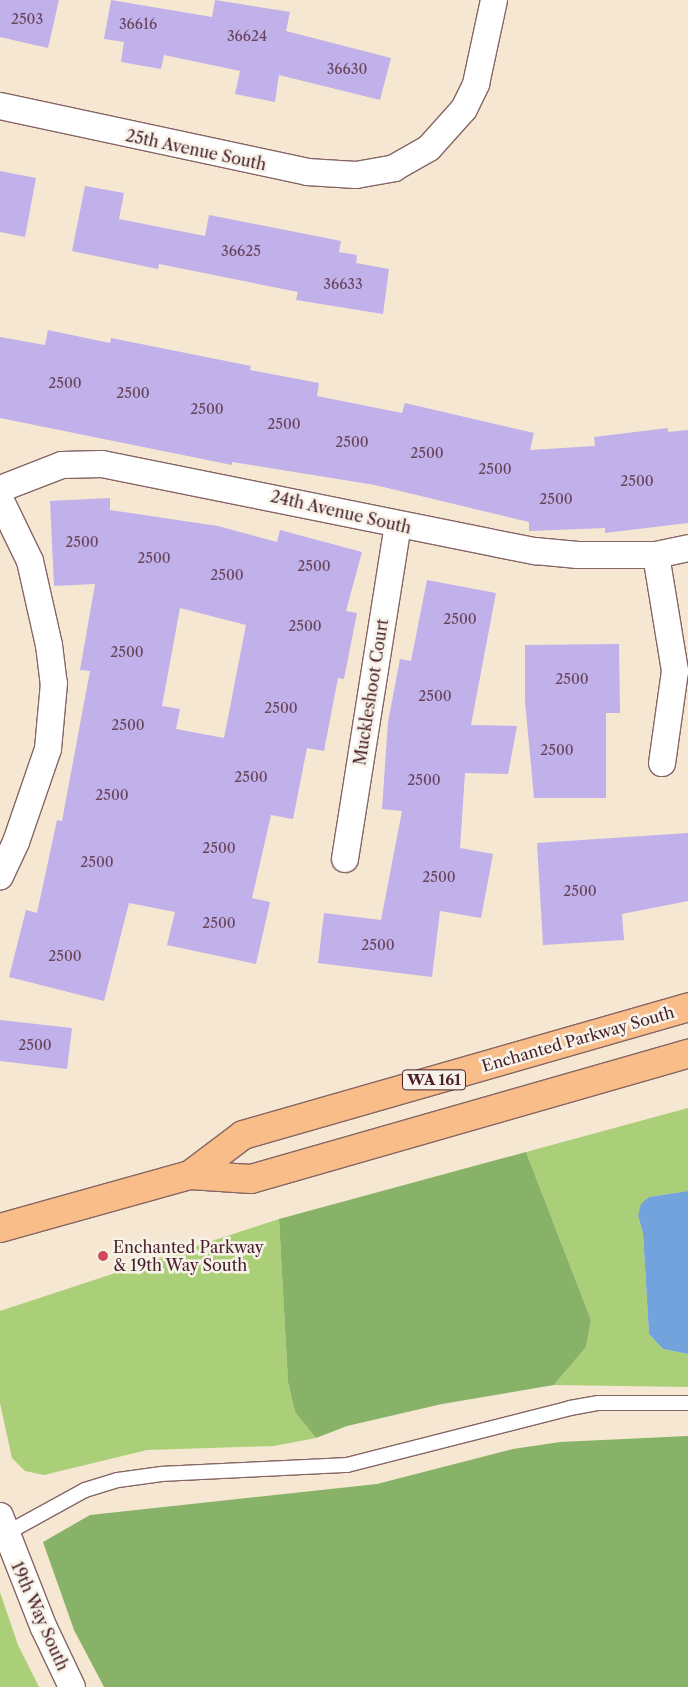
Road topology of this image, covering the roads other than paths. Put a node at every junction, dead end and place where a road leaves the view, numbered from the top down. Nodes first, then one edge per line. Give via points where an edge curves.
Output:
1 (494, 0) edge
2 (0, 106) edge
3 (0, 490) edge
4 (0, 499) edge
5 (398, 525) junction
6 (688, 548) edge
7 (656, 555) junction
8 (662, 763) dead end
9 (345, 860) dead end
10 (0, 877) edge
11 (688, 1007) edge
12 (688, 1054) edge
13 (190, 1174) junction
14 (0, 1228) edge
15 (688, 1403) edge
16 (3, 1525) edge
17 (72, 1687) edge

1 - 2 street, 25th Avenue South via 476,84 464,109 429,148 394,168 356,174 307,172
3 - 5 street, 24th Avenue South via 62,465 102,464 254,492
4 - 10 street via 30,560 50,645 54,683 48,749 16,842
5 - 7 street, 24th Avenue South via 561,554
5 - 9 street, Muckleshoot Court
6 - 7 street, 24th Avenue South
7 - 8 street via 675,671
11 - 13 main road, Enchanted Parkway South / WA 161 via 243,1135
12 - 13 main road, Enchanted Parkway South / WA 161 via 251,1179
13 - 14 main road, Enchanted Parkway South / WA 161
15 - 16 lane via 599,1403 570,1408 347,1465 162,1474 118,1480 85,1490
16 - 17 street, 19th Way South

